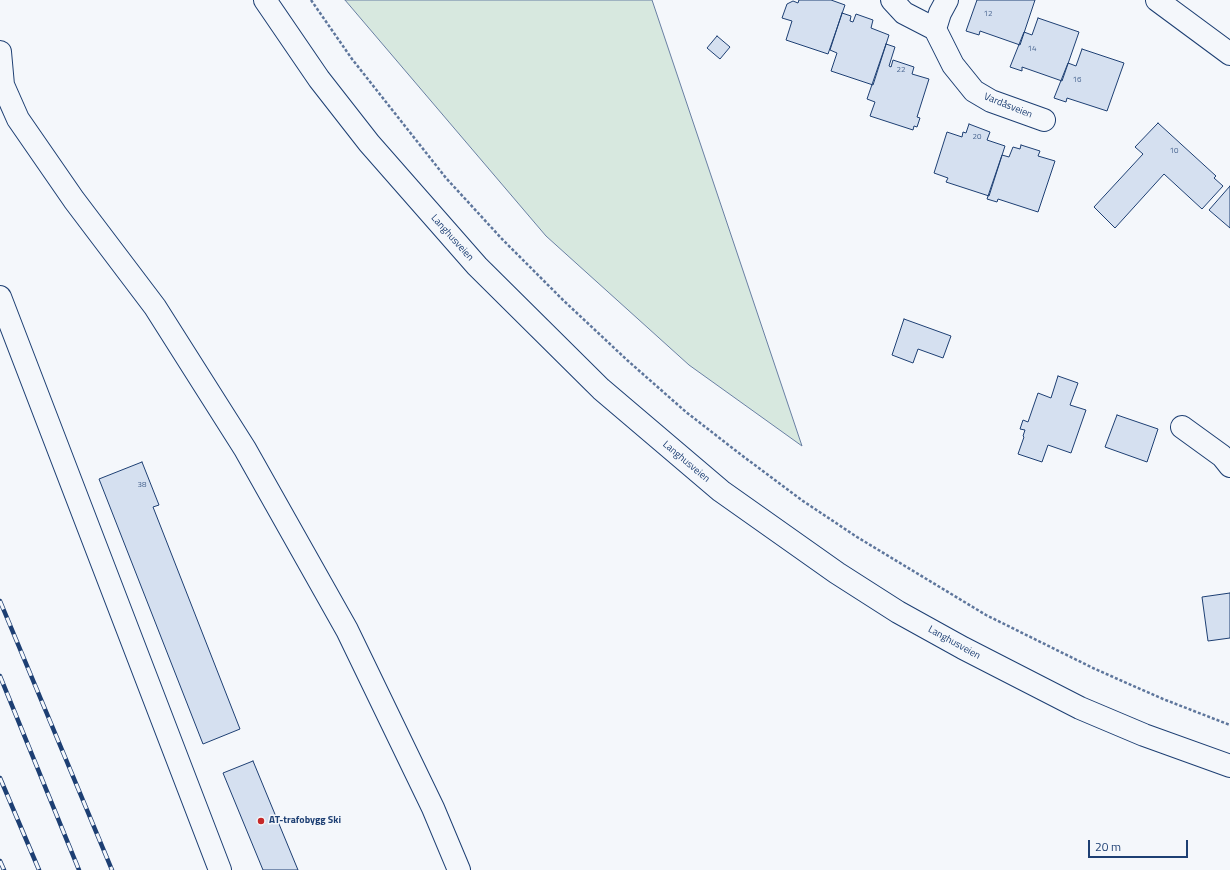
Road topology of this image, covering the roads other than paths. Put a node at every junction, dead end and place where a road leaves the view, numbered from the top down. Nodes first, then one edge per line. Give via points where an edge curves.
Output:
1 (265, 0) edge
2 (892, 0) edge
3 (947, 0) edge
4 (1157, 0) edge
5 (935, 29) junction
6 (0, 52) edge
7 (1230, 54) edge
8 (1044, 120) dead end
9 (0, 297) edge
10 (1182, 427) dead end
11 (1230, 466) edge
12 (1230, 766) edge
13 (220, 870) edge
14 (459, 870) edge

1 - 12 main road, Langhusveien via 319,79 369,143 477,266 601,389 721,491 837,573 898,612 963,648 1080,708 1144,735
2 - 5 main road via 904,13
3 - 5 main road
4 - 7 main road
5 - 8 main road, Vardåsveien via 953,65 974,91 991,101
6 - 14 main road via 3,85 18,119 74,200 155,307 245,449 343,623 433,808
9 - 13 main road
10 - 11 main road via 1222,456

